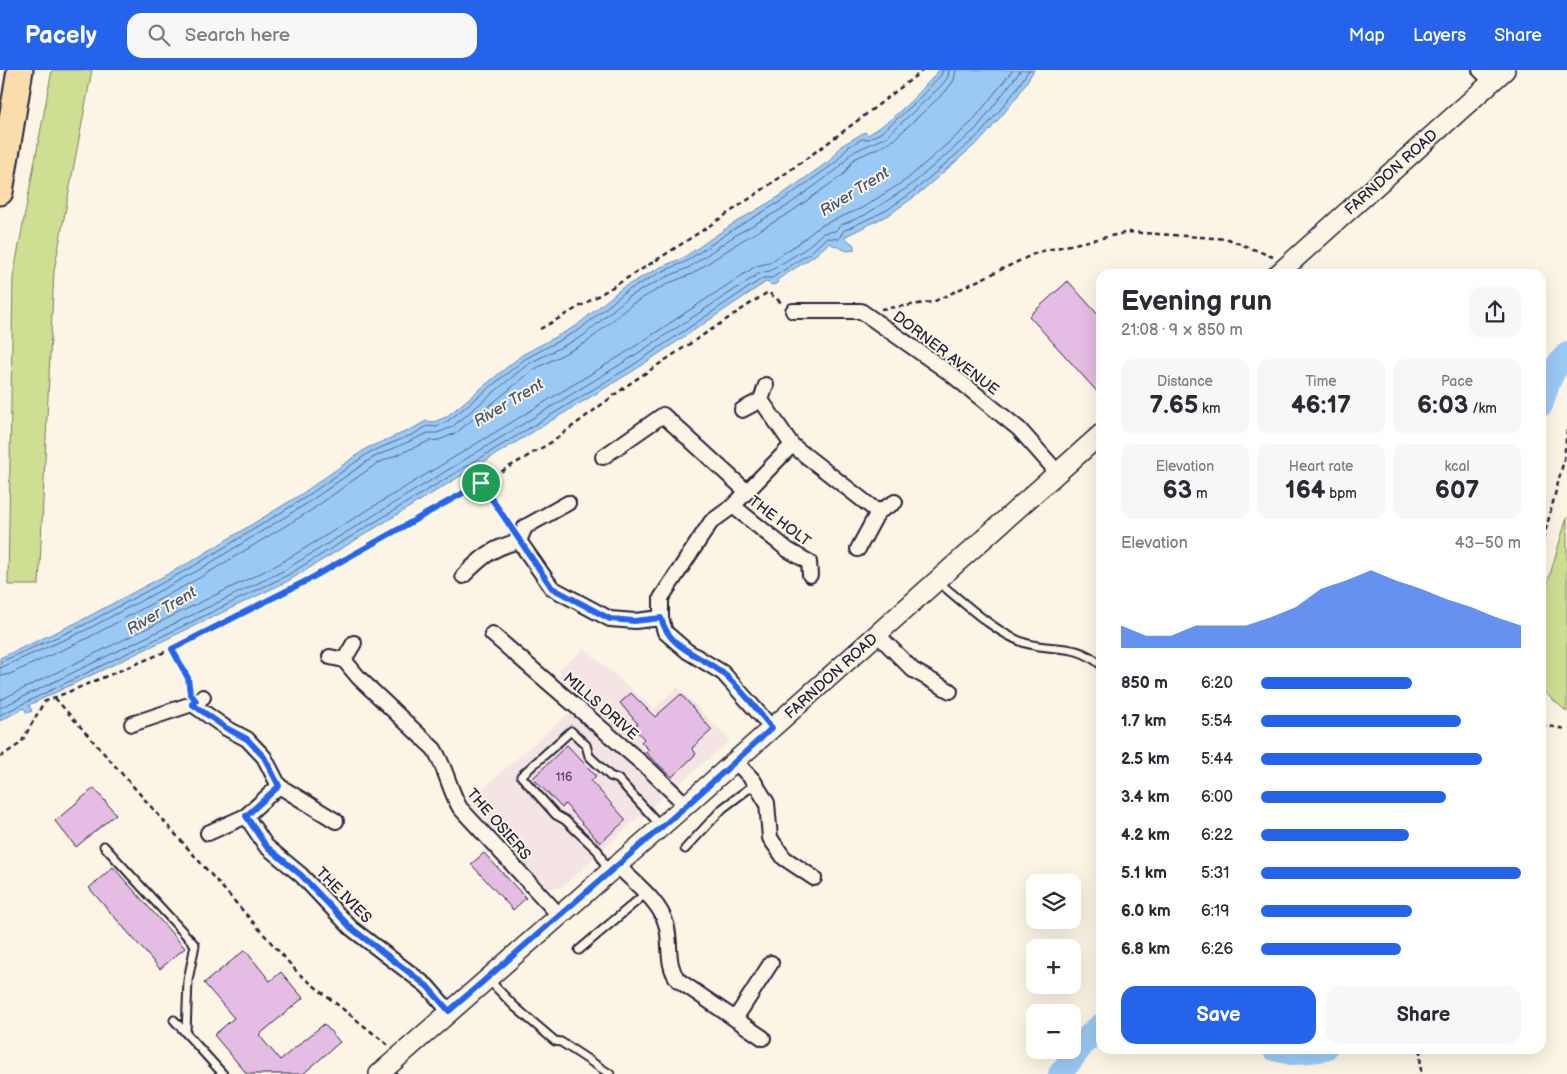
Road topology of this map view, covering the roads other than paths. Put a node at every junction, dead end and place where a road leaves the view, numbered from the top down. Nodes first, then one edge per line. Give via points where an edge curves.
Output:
1 (20, 70) edge
2 (1492, 74) edge
3 (0, 192) edge
4 (1284, 269) edge
5 (792, 311) road end
6 (766, 385) dead end
7 (761, 400) junction
8 (742, 410) dead end
9 (1096, 439) edge
10 (792, 445) junction
11 (603, 457) dead end
12 (1058, 473) junction
13 (746, 492) junction
14 (894, 502) dead end
15 (568, 503) dead end
16 (733, 506) junction
17 (878, 512) junction
18 (519, 541) junction
19 (858, 549) dead end
20 (811, 562) dead end
21 (463, 576) dead end
22 (937, 581) junction
23 (661, 618) junction
24 (492, 634) dead end
25 (877, 634) junction
26 (354, 643) dead end
27 (330, 657) dead end
28 (344, 660) junction
29 (1096, 661) edge
30 (950, 692) dead end
31 (132, 724) dead end
32 (772, 728) junction
33 (735, 761) junction
34 (755, 784) junction
35 (279, 786) junction
36 (686, 806) junction
37 (246, 816) junction
38 (336, 821) dead end
39 (661, 826) junction
40 (208, 833) dead end
41 (104, 846) dead end
42 (685, 849) dead end
43 (613, 869) junction
44 (814, 878) dead end
45 (645, 894) junction
46 (559, 915) junction
47 (579, 950) dead end
48 (771, 963) dead end
49 (487, 978) junction
50 (449, 1011) junction
51 (735, 1019) junction
52 (174, 1020) dead end
53 (186, 1033) junction
54 (763, 1038) dead end
55 (223, 1074) edge
56 (378, 1074) edge
57 (610, 1074) edge

1 - 3 highway
2 - 4 main road, FARNDON ROAD
5 - 12 street, DORNER AVENUE via 862,311 1020,429
6 - 7 street
7 - 8 street
7 - 10 street
9 - 12 main road, FARNDON ROAD
10 - 13 street
10 - 17 street
11 - 13 street via 663,415
12 - 22 main road, FARNDON ROAD
13 - 16 street
14 - 17 street
15 - 18 street via 525,526
16 - 20 street, THE HOLT via 788,550
16 - 23 street via 711,522 661,598
17 - 19 street
18 - 21 street via 498,546
18 - 23 street via 552,588 610,619
22 - 25 main road, FARNDON ROAD
22 - 29 lane via 989,623 1024,642 1071,649
23 - 32 street via 665,632 687,652 723,673
24 - 36 street, MILLS DRIVE via 651,771
25 - 30 street via 913,670
25 - 32 main road, FARNDON ROAD
26 - 28 street
27 - 28 street
28 - 46 street, THE OSIERS via 434,749 460,808
31 - 35 street via 197,701 226,728 247,739 264,757
32 - 33 main road, FARNDON ROAD
33 - 34 street
33 - 36 main road, FARNDON ROAD
34 - 42 lane via 723,808
34 - 44 street via 767,803 770,838 784,858
35 - 37 street
35 - 38 street
36 - 39 main road, FARNDON ROAD
37 - 40 street
37 - 50 street, THE IVIES via 266,846 301,875 351,928 427,986
39 - 43 main road, FARNDON ROAD
39 - 43 lane via 618,779 610,776 589,756 586,745 571,731 522,776 556,815 598,851
41 - 53 lane via 195,945 188,980
43 - 45 street
43 - 46 main road, FARNDON ROAD
45 - 47 lane
45 - 51 street via 666,924 671,971 678,980
46 - 49 main road, FARNDON ROAD
48 - 51 street
49 - 50 main road, FARNDON ROAD
49 - 57 lane via 554,1040
50 - 56 main road, FARNDON ROAD
51 - 54 street
52 - 53 lane
53 - 55 lane

